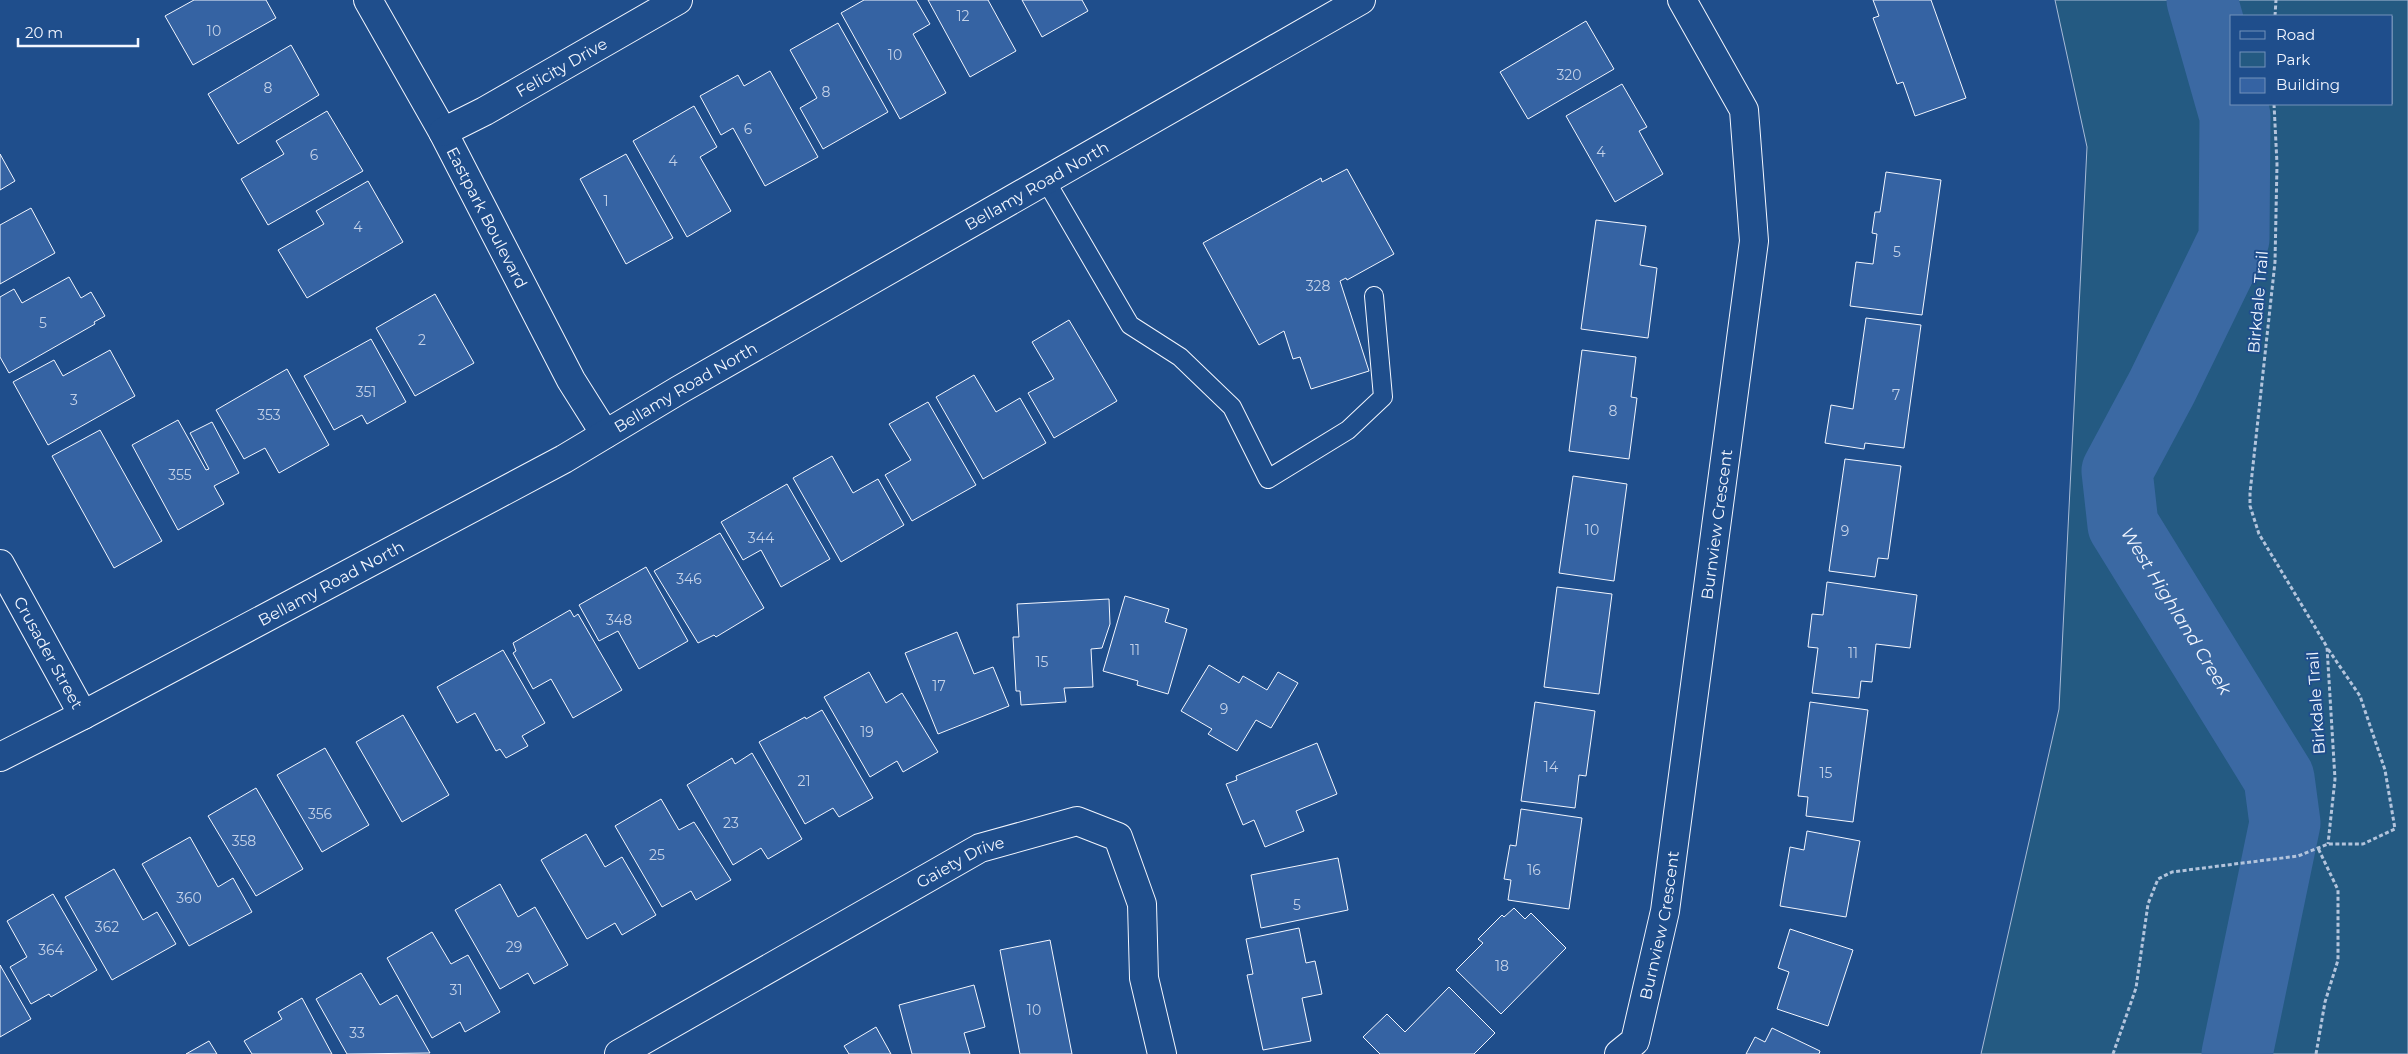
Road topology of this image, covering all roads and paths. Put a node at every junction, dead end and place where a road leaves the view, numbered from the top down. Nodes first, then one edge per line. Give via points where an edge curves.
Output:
1 (368, 0) edge
2 (678, 0) edge
3 (1361, 0) edge
4 (1682, 0) edge
5 (2276, 0) edge
6 (2275, 15) edge
7 (2274, 105) edge
8 (443, 132) junction
9 (1046, 181) junction
10 (1374, 296) dead end
11 (605, 434) junction
12 (0, 564) edge
13 (2327, 647) junction
14 (83, 716) junction
15 (0, 757) edge
16 (2328, 844) junction
17 (2318, 848) junction
18 (619, 1054) edge
19 (1162, 1054) edge
20 (1619, 1054) edge
21 (2113, 1054) edge
22 (2316, 1054) edge

1 - 8 street, Eastpark Boulevard
2 - 8 street, Felicity Drive
3 - 9 street, Bellamy Road North
4 - 20 street, Burnview Crescent via 1744,110 1754,241 1665,911 1635,1041
5 - 6 path
7 - 13 path, Birkdale Trail via 2277,164 2275,262 2250,506 2259,534
8 - 11 street, Eastpark Boulevard via 571,380
9 - 10 lane via 1130,325 1180,357 1232,407 1268,479 1348,430 1383,396
9 - 11 street, Bellamy Road North
11 - 14 street, Bellamy Road North via 556,464
12 - 14 street, Crusader Street
13 - 16 path, Birkdale Trail via 2335,779
13 - 16 path via 2360,696 2385,770 2395,830 2363,844
14 - 15 street, Bellamy Road North
16 - 17 path
17 - 21 path via 2298,856 2172,872 2158,879 2148,904 2136,988
17 - 22 path via 2338,890 2338,960 2325,1002
18 - 19 street, Gaiety Drive via 980,848 1076,821 1118,837 1142,904 1144,978

